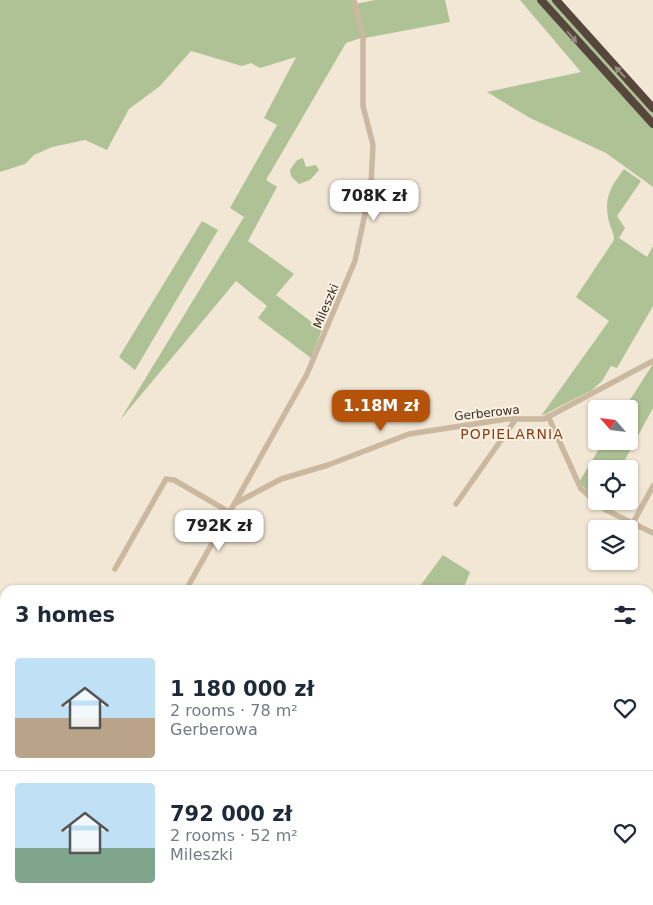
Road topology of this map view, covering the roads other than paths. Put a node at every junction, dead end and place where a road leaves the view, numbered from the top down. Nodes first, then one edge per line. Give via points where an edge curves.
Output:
1 (354, 0) edge
2 (541, 0) edge
3 (556, 0) edge
4 (653, 108) edge
5 (653, 124) edge
6 (653, 362) edge
7 (548, 416) junction
8 (516, 418) junction
9 (653, 486) edge
10 (234, 504) junction
11 (456, 504) dead end
12 (229, 512) junction
13 (627, 520) edge
14 (635, 520) edge
15 (638, 526) edge
16 (653, 533) edge
17 (115, 569) dead end
18 (189, 585) edge

1 - 10 street, Mileszki via 363,37 363,106 373,146 371,185 359,246 317,355
2 -> 5 highway
4 -> 3 highway
6 - 7 street, Gerberowa
7 - 8 street, Gerberowa via 538,420
7 - 13 street via 581,489 606,510
8 - 10 street, Gerberowa via 400,436 328,465 281,479
8 - 11 street
9 - 14 street
10 - 12 street, Mileszki
12 - 17 street via 174,480 166,480
12 - 18 street, Mileszki
15 - 16 street

